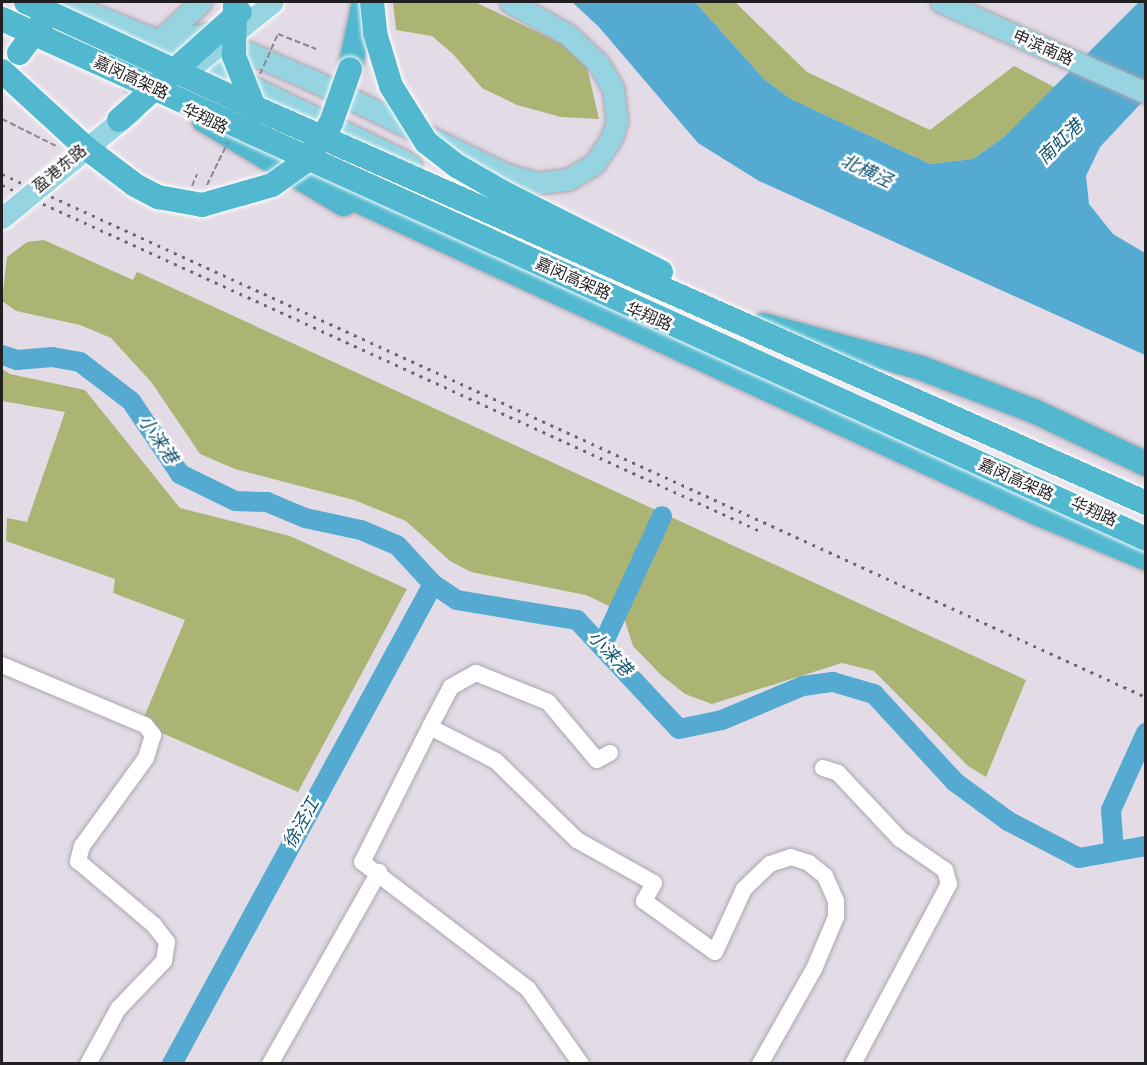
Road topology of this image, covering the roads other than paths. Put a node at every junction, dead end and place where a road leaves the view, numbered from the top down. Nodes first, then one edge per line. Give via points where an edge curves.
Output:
1 (26, 2) edge
2 (47, 2) edge
3 (64, 2) edge
4 (201, 2) edge
5 (238, 2) edge
6 (252, 2) edge
7 (273, 2) edge
8 (364, 2) edge
9 (372, 2) edge
10 (510, 2) edge
11 (941, 2) edge
12 (89, 13) junction
13 (2, 19) edge
14 (2, 27) edge
15 (206, 34) junction
16 (159, 41) junction
17 (19, 53) junction
18 (68, 57) junction
19 (193, 59) junction
20 (2, 72) edge
21 (2, 85) edge
22 (135, 86) junction
23 (1146, 93) edge
24 (171, 103) junction
25 (192, 113) junction
26 (119, 120) junction
27 (2, 218) edge
28 (738, 319) junction
29 (835, 366) junction
30 (823, 415) junction
31 (1146, 464) edge
32 (1146, 503) edge
33 (1146, 510) edge
34 (1146, 537) edge
35 (1146, 558) edge
36 (2, 665) edge
37 (430, 727) junction
38 (610, 753) dead end
39 (823, 768) dead end
40 (379, 872) junction
41 (88, 1064) edge
42 (270, 1064) edge
43 (581, 1064) edge
44 (760, 1064) edge
45 (853, 1064) edge

1 - 29 highway, 嘉闵高架路, bridge
2 - 17 main road, bridge
3 - 12 main road, 华翔路
3 - 17 highway, bridge via 41,23
4 - 16 main road
5 - 15 main road
5 - 30 highway, bridge via 234,56 248,97 272,136 312,175 413,228
6 - 26 highway, bridge
7 - 26 main road, 华翔路, bridge via 205,58
8 - 20 highway, bridge via 340,104 320,144 306,161 272,185 224,201 179,203 135,185 85,147
9 - 29 highway, bridge via 381,57 402,109 426,142 457,166 729,306
10 - 15 main road via 549,22 585,50 607,76 617,105 616,121 604,153 582,173 557,182 508,175 312,80
11 - 23 main road, 申滨南路
12 - 16 main road, 华翔路
12 - 18 main road
13 - 34 highway, 嘉闵高架路, bridge
14 - 18 main road, 华翔路
15 - 16 main road
15 - 19 main road
16 - 19 main road, 华翔路
16 - 22 main road
17 - 21 main road
18 - 22 main road, 华翔路
19 - 24 main road
19 - 28 main road, 华翔路
22 - 24 main road, 华翔路
24 - 25 main road, 华翔路
25 - 30 highway via 381,226 552,308 695,372
25 - 34 main road, 华翔路 via 367,196
26 - 27 main road, 盈港东路, bridge
28 - 31 highway via 921,368 1036,412
28 - 33 main road, 华翔路
29 - 32 highway, 嘉闵高架路, bridge
30 - 35 highway via 1039,514
36 - 41 street via 145,725 153,735 146,758 82,846 78,861 154,924 167,942 164,961 118,1009
37 - 38 street via 451,687 476,673 548,702 597,760
37 - 40 street via 362,862
37 - 44 street via 496,761 577,840 654,883 644,901 715,952 744,889 770,864 791,857 809,863 825,876 836,901 836,916 814,969
39 - 45 street via 838,773 900,839 945,870 950,884
40 - 42 street
40 - 43 street via 462,942 528,989

